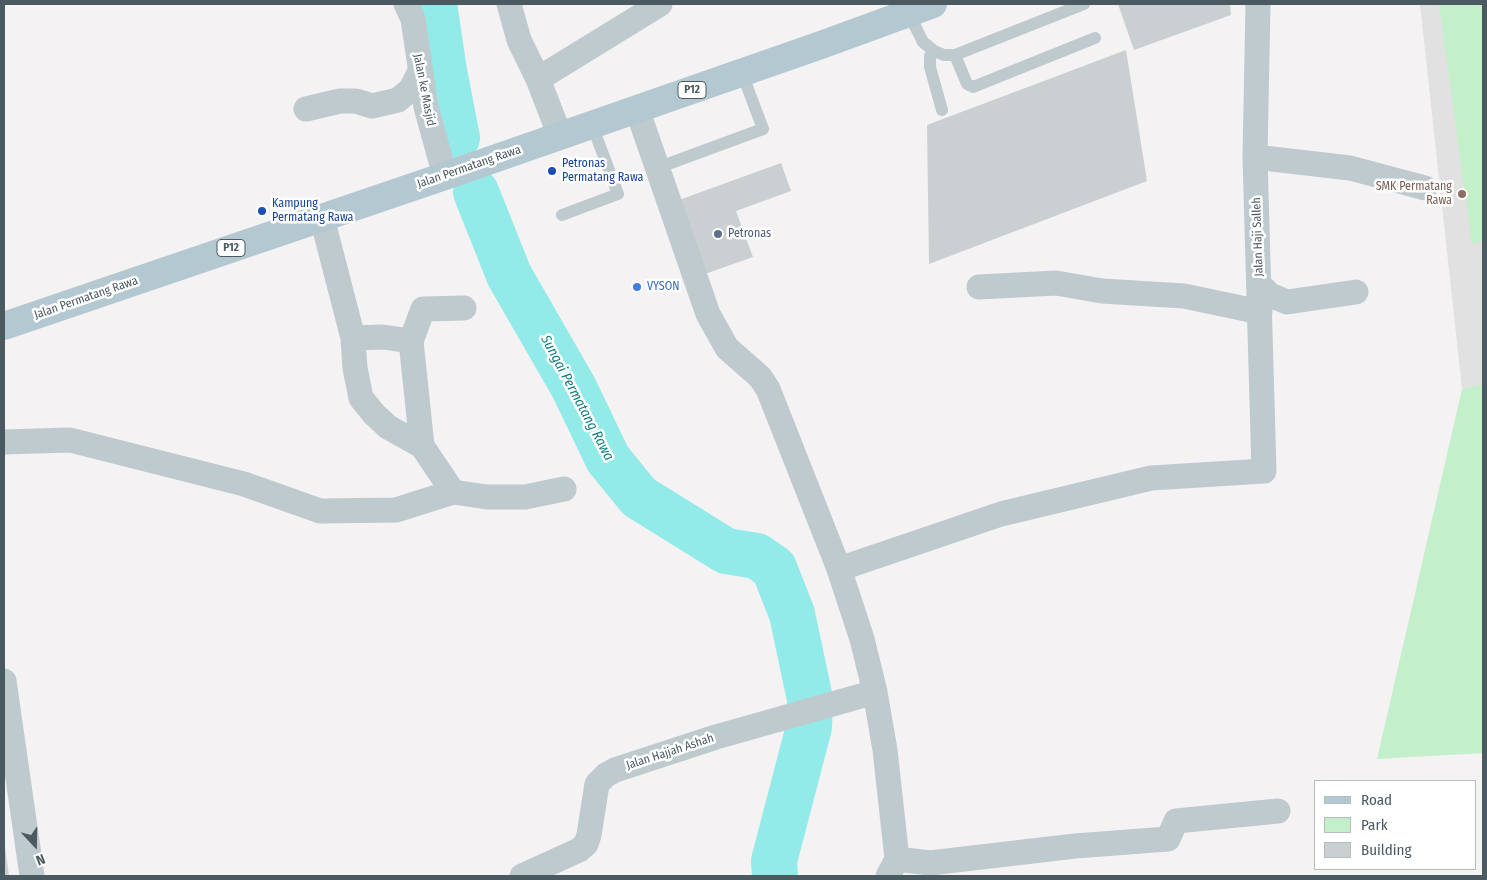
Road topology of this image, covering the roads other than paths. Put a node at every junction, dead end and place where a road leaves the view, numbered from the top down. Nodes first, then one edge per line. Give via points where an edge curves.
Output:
1 (406, 4) edge
2 (509, 4) edge
3 (660, 4) edge
4 (1084, 4) edge
5 (1258, 4) edge
6 (921, 9) edge
7 (1095, 38) dead end
8 (934, 51) junction
9 (956, 55) junction
10 (419, 73) junction
11 (742, 73) junction
12 (538, 79) junction
13 (306, 109) dead end
14 (637, 109) junction
15 (942, 110) dead end
16 (592, 125) junction
17 (560, 136) junction
18 (1255, 157) junction
19 (657, 168) junction
20 (460, 171) junction
21 (1425, 188) dead end
22 (562, 215) dead end
23 (322, 218) junction
24 (1260, 285) junction
25 (980, 286) dead end
26 (1356, 292) dead end
27 (464, 308) dead end
28 (1260, 312) junction
29 (4, 326) edge
30 (353, 338) junction
31 (411, 341) junction
32 (4, 442) edge
33 (422, 446) junction
34 (564, 489) dead end
35 (453, 492) junction
36 (839, 569) junction
37 (4, 681) edge
38 (875, 692) junction
39 (1278, 811) dead end
40 (893, 868) edge
41 (32, 876) edge
42 (522, 876) edge

1 - 10 street, Jalan ke Masjid via 413,19
2 - 12 street via 519,40
3 - 12 street
4 - 9 lane
5 - 18 street, Jalan Haji Salleh
6 - 8 lane via 923,42
6 - 11 main road, Jalan Permatang Rawa / P12
7 - 9 lane via 973,86 967,84
8 - 9 lane
8 - 15 lane via 930,56 930,67
10 - 13 street via 411,89 398,100 372,106 340,101
10 - 20 street, Jalan ke Masjid via 426,107
11 - 14 main road, Jalan Permatang Rawa / P12
11 - 19 lane via 763,129
12 - 17 street
14 - 16 main road, Jalan Permatang Rawa / P12
14 - 19 street
16 - 17 main road, Jalan Permatang Rawa / P12
16 - 22 lane via 618,194
17 - 20 main road, Jalan Permatang Rawa / P12
18 - 21 street via 1350,168
18 - 24 street, Jalan Haji Salleh
19 - 36 street via 708,314 727,348 760,377 768,389
20 - 23 main road, Jalan Permatang Rawa / P12
23 - 29 main road, Jalan Permatang Rawa / P12
23 - 30 street
24 - 26 street via 1270,295 1286,302
24 - 28 street, Jalan Haji Salleh
25 - 28 street via 1056,283 1102,291 1184,296
27 - 31 street via 423,309
28 - 36 street, Jalan Haji Salleh via 1264,470 1151,478 1002,514
30 - 31 street via 384,337
30 - 33 street via 361,398 388,427
31 - 33 street
32 - 35 street via 70,440 244,484 320,511 396,510
33 - 35 street
34 - 35 street via 526,497 487,497
36 - 38 street
37 - 41 street
38 - 40 street via 885,750
38 - 42 street, Jalan Hajjah Ashah via 716,737 615,770 597,784 586,844
39 - 40 street via 1176,821 1168,839 1075,846

